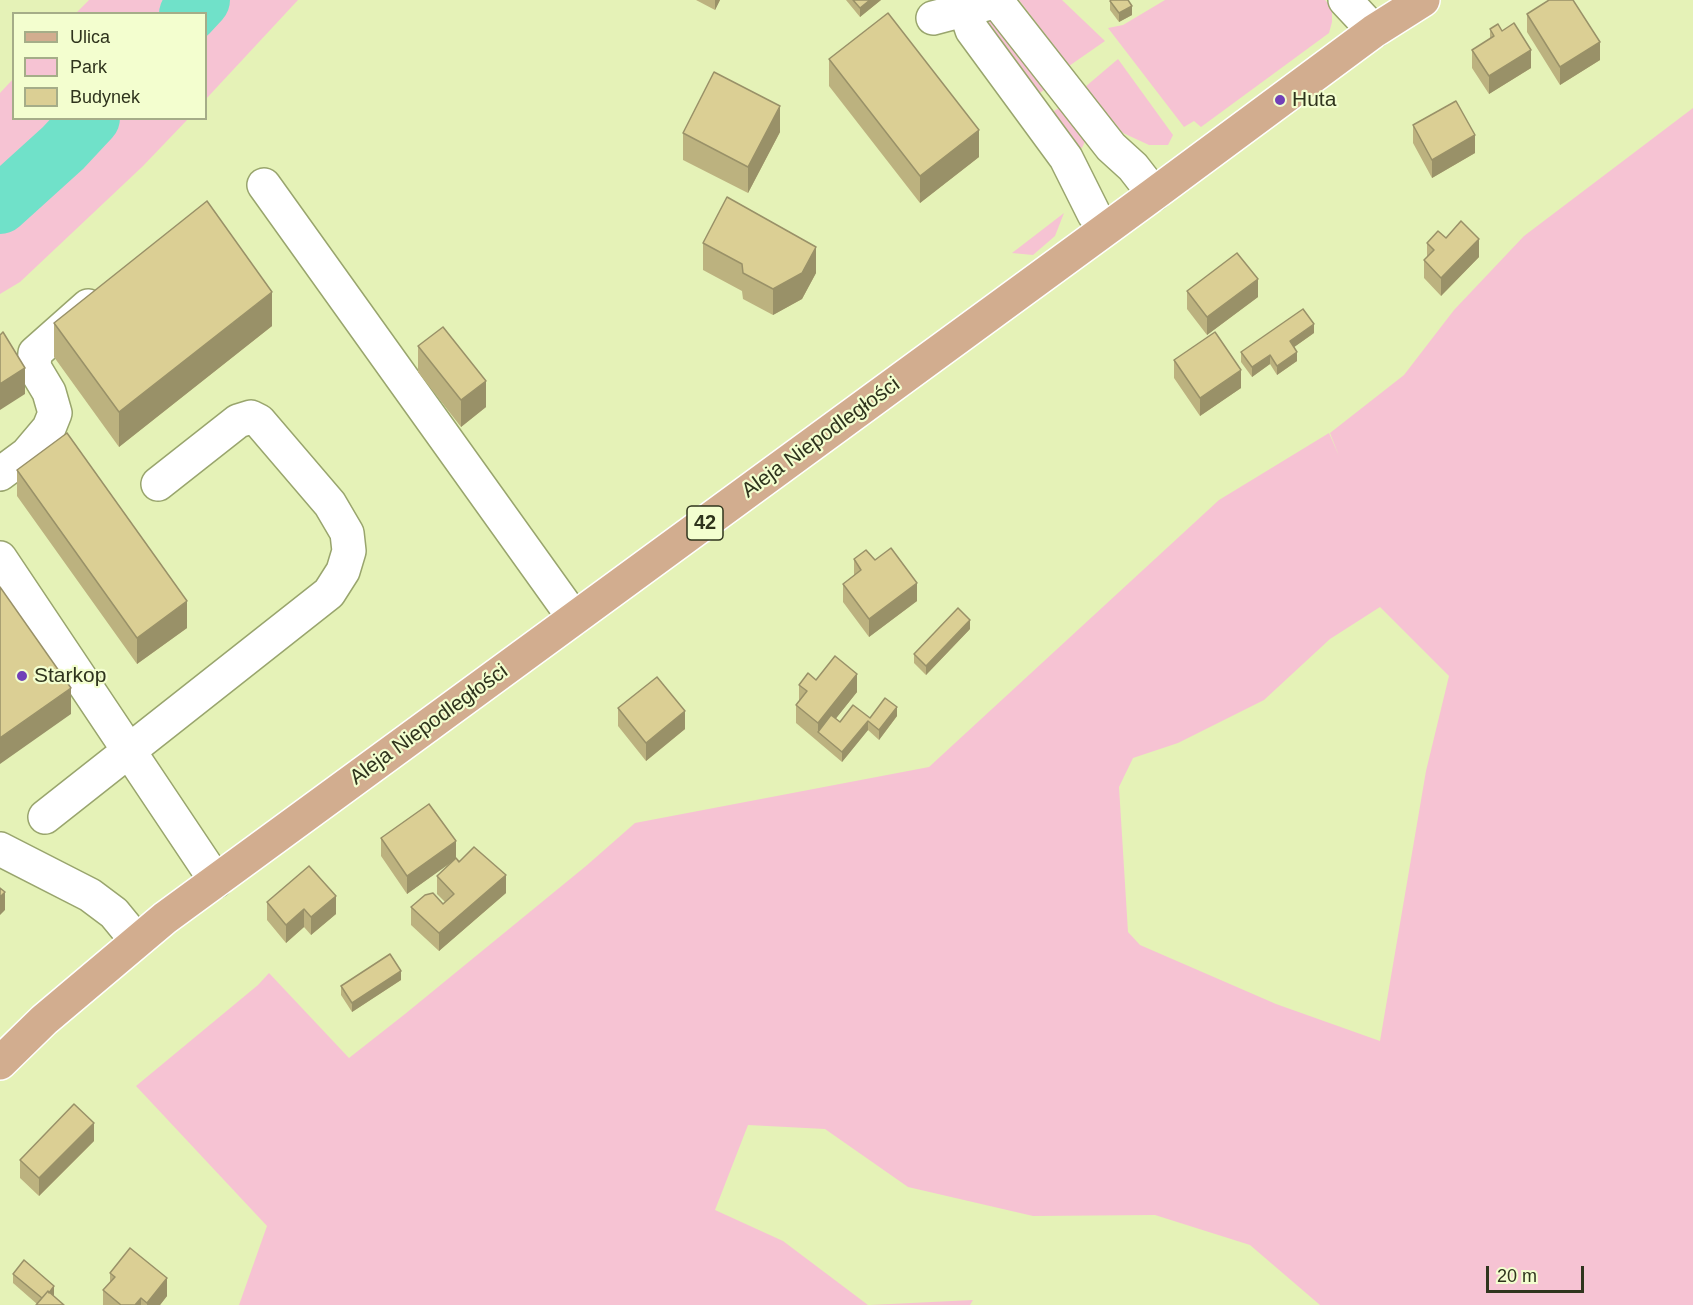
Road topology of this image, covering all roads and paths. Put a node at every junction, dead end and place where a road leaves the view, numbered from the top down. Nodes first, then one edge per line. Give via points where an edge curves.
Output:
1 (1345, 0) edge
2 (1423, 0) edge
3 (979, 3) edge
4 (933, 18) dead end
5 (1374, 31) junction
6 (264, 185) dead end
7 (1154, 194) junction
8 (1106, 229) junction
9 (106, 290) edge
10 (0, 474) edge
11 (158, 484) dead end
12 (0, 558) edge
13 (574, 618) junction
14 (130, 750) junction
15 (45, 817) dead end
16 (0, 849) edge
17 (216, 880) junction
18 (137, 940) junction
19 (0, 1063) edge

1 - 5 street
2 - 5 main road, Aleja Niepodległości / 42
3 - 4 street
3 - 7 street
3 - 8 street via 972,30 1066,158 1094,214
5 - 7 main road, Aleja Niepodległości / 42
6 - 13 street
7 - 8 main road, Aleja Niepodległości / 42
8 - 13 main road, Aleja Niepodległości / 42
9 - 10 street via 35,353 34,367 49,392 55,413 49,428 27,454
11 - 14 street via 238,421 251,417 265,425 330,504 346,533 349,551 343,571 329,593
12 - 14 street
13 - 17 main road, Aleja Niepodległości / 42
14 - 15 street
14 - 17 street
16 - 18 street via 90,896 114,913
17 - 18 main road, Aleja Niepodległości / 42
18 - 19 main road, Aleja Niepodległości / 42

